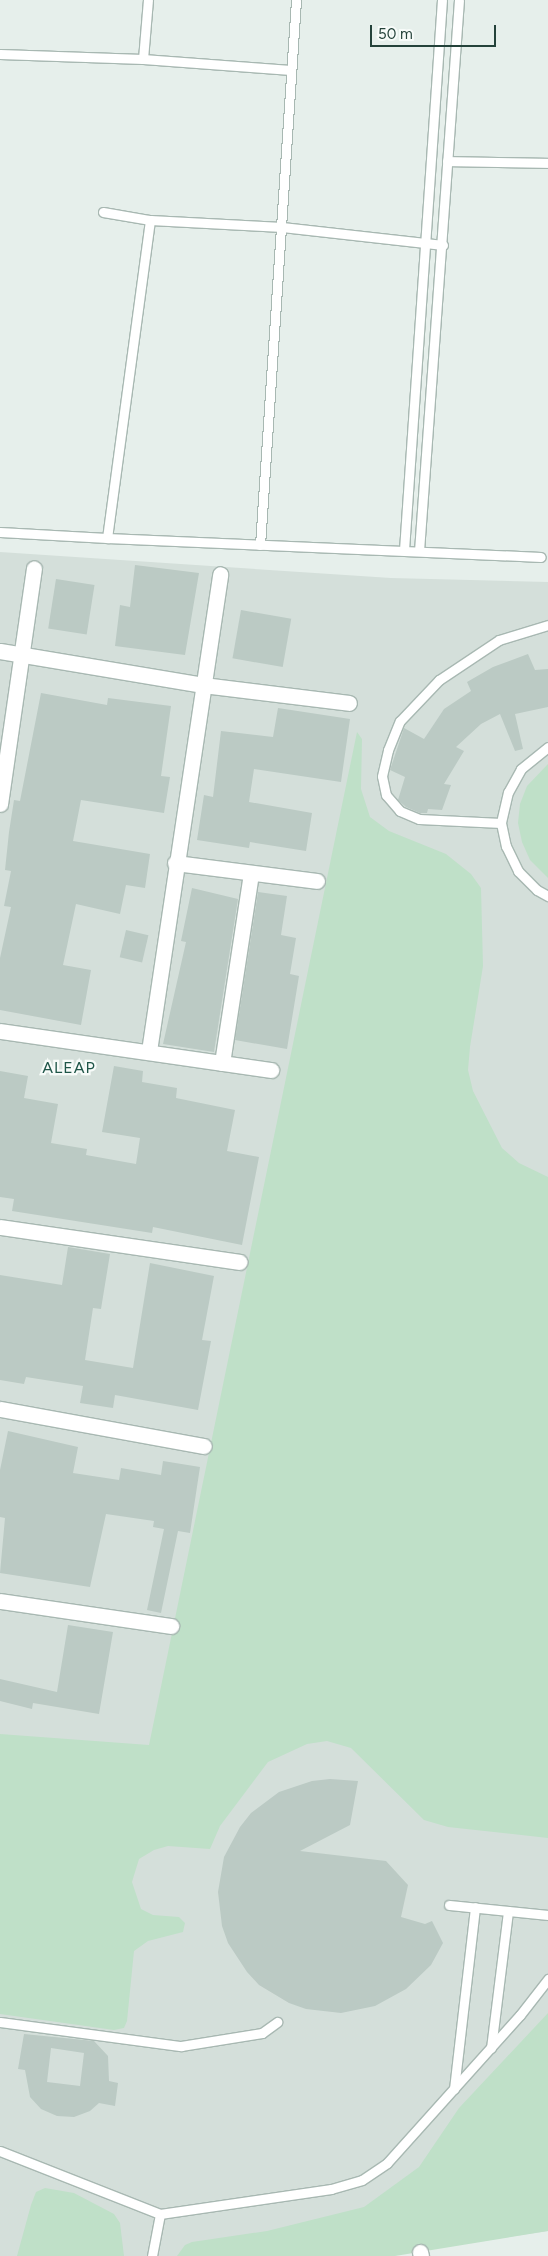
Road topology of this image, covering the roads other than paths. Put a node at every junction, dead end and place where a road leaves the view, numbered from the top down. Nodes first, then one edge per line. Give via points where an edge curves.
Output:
1 (148, 0) edge
2 (296, 0) edge
3 (442, 0) edge
4 (459, 0) edge
5 (0, 54) edge
6 (143, 59) junction
7 (291, 70) junction
8 (447, 161) junction
9 (548, 163) edge
10 (104, 212) dead end
11 (150, 220) junction
12 (282, 227) junction
13 (427, 244) junction
14 (443, 245) junction
15 (0, 532) edge
16 (107, 538) junction
17 (260, 545) junction
18 (404, 550) junction
19 (419, 551) junction
20 (541, 557) dead end
21 (34, 568) dead end
22 (220, 574) dead end
23 (548, 625) edge
24 (0, 652) edge
25 (22, 655) junction
26 (203, 684) junction
27 (349, 703) dead end
28 (548, 747) edge
29 (0, 804) edge
30 (501, 823) junction
31 (175, 862) junction
32 (251, 872) junction
33 (317, 881) dead end
34 (548, 896) edge
35 (0, 1031) edge
36 (149, 1051) junction
37 (222, 1063) junction
38 (271, 1070) dead end
39 (0, 1227) edge
40 (238, 1262) dead end
41 (0, 1411) edge
42 (204, 1446) dead end
43 (0, 1601) edge
44 (171, 1626) dead end
45 (449, 1905) dead end
46 (475, 1908) junction
47 (508, 1911) junction
48 (548, 1915) edge
49 (548, 1979) edge
50 (0, 2022) edge
51 (277, 2022) dead end
52 (491, 2048) junction
53 (454, 2089) junction
54 (0, 2151) edge
55 (160, 2214) junction
56 (152, 2256) edge

1 - 6 lane
2 - 7 lane
3 - 13 lane
4 - 8 lane
5 - 6 lane
6 - 7 lane
7 - 12 lane
8 - 9 lane
8 - 14 lane
10 - 11 lane
11 - 12 lane
11 - 16 lane
12 - 13 lane
12 - 17 lane
13 - 14 lane
13 - 18 lane
14 - 19 lane
15 - 16 lane
16 - 17 lane
17 - 18 lane
18 - 19 lane
19 - 20 lane
21 - 25 street
22 - 26 street
23 - 30 lane via 499,640 440,680 400,721 388,750 382,776 386,795 400,811 419,819
24 - 25 street
25 - 26 street
25 - 29 street
26 - 27 street
26 - 31 street
28 - 30 lane via 521,769 508,792
30 - 34 lane via 506,846 518,871
31 - 32 street
31 - 36 street
32 - 33 street
32 - 37 street
35 - 36 street
36 - 37 street
37 - 38 street
39 - 40 street
41 - 42 street
43 - 44 street
45 - 46 lane
46 - 47 lane
46 - 53 lane
47 - 48 lane
47 - 52 lane
49 - 52 lane
50 - 51 lane via 181,2046 262,2033
52 - 53 lane
53 - 55 lane via 388,2163 362,2180 330,2189
54 - 55 lane
55 - 56 lane

